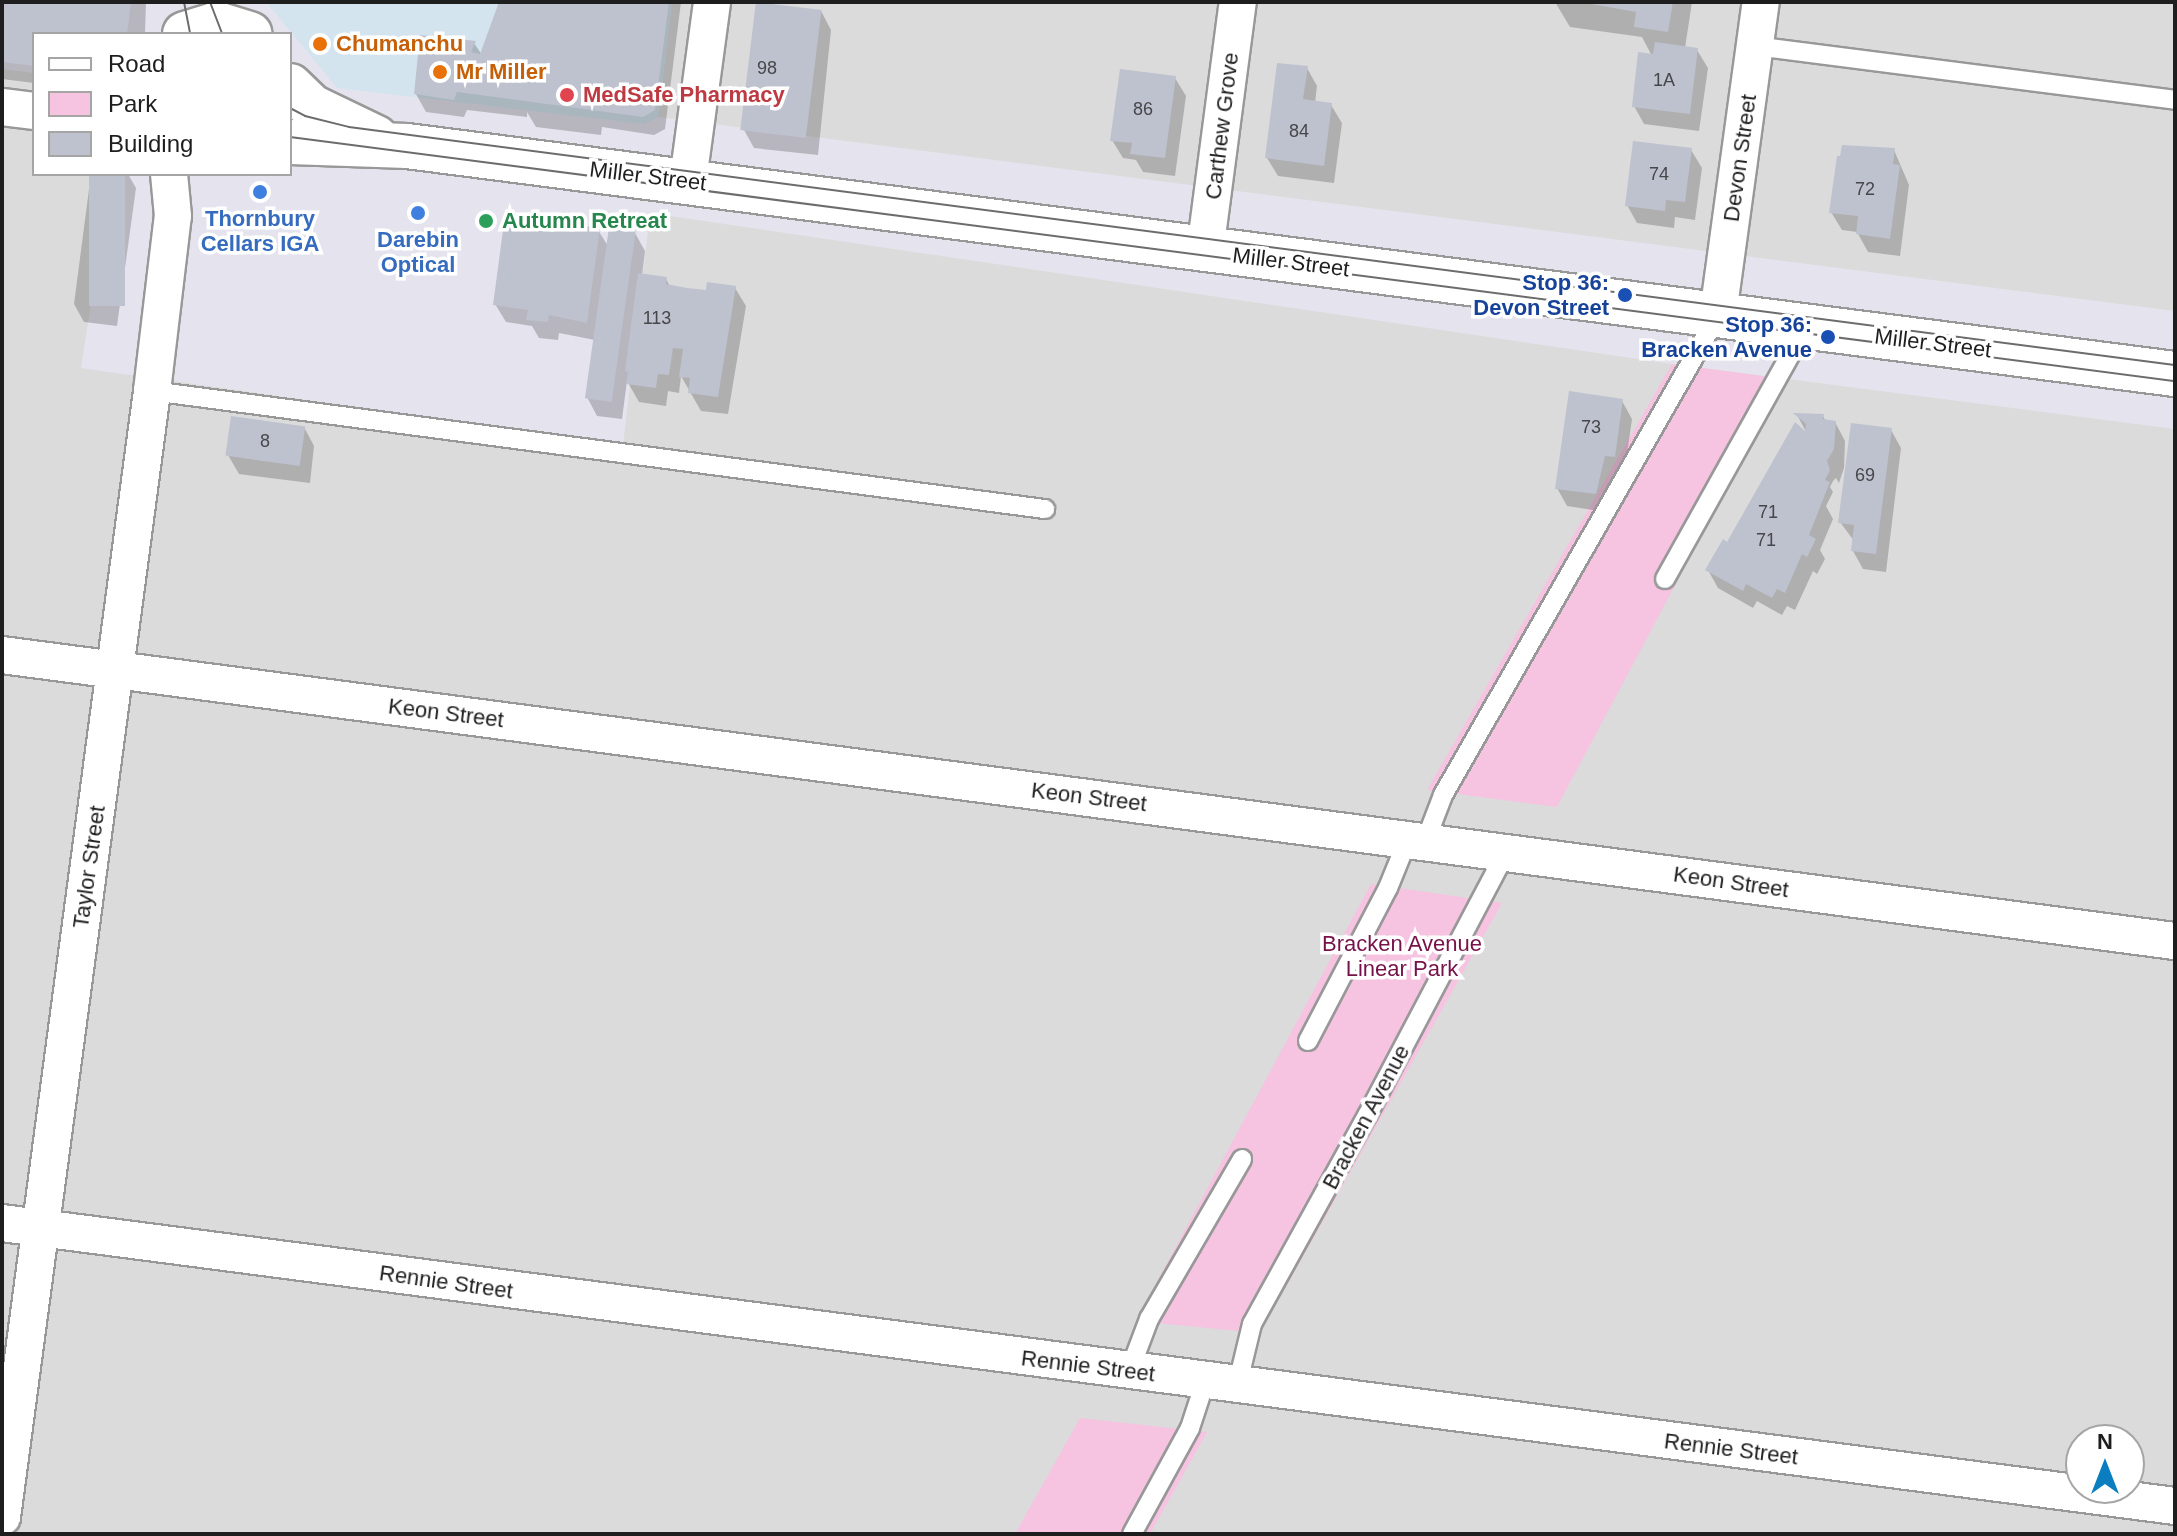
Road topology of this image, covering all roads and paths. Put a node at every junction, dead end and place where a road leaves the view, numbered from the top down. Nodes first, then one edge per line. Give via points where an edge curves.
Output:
1 (173, 2) edge
2 (233, 2) edge
3 (712, 2) edge
4 (1238, 2) edge
5 (1761, 2) edge
6 (169, 32) edge
7 (191, 32) edge
8 (245, 32) edge
9 (251, 32) edge
10 (1755, 46) junction
11 (292, 88) edge
12 (2175, 100) edge
13 (2, 107) edge
14 (32, 111) edge
15 (292, 142) edge
16 (407, 146) junction
17 (169, 176) edge
18 (192, 176) edge
19 (688, 180) junction
20 (173, 216) junction
21 (1205, 251) junction
22 (1718, 314) junction
23 (1806, 327) junction
24 (2175, 374) edge
25 (152, 391) junction
26 (1045, 509) dead end
27 (1665, 579) dead end
28 (2, 655) edge
29 (116, 670) junction
30 (1417, 840) junction
31 (1506, 852) junction
32 (2175, 941) edge
33 (1308, 1041) dead end
34 (1242, 1159) dead end
35 (2, 1223) edge
36 (40, 1228) junction
37 (1129, 1372) junction
38 (1221, 1384) junction
39 (2175, 1506) edge
40 (2, 1517) edge
41 (1132, 1534) edge

1 - 6 street
2 - 9 street
3 - 19 street
4 - 21 street, Carthew Grove
5 - 10 street, Devon Street
7 - 8 street via 217,24
10 - 12 lane
10 - 22 street, Devon Street
11 - 16 street, Miller Street via 312,107 349,127
13 - 14 street
15 - 16 street, Miller Street
16 - 19 street, Miller Street
17 - 20 street, Taylor Street
18 - 20 street, Taylor Street
19 - 21 street, Miller Street
20 - 25 street, Taylor Street
21 - 22 street, Miller Street
22 - 23 street, Miller Street
22 - 30 lane
23 - 24 street, Miller Street
23 - 27 lane
25 - 26 lane
25 - 29 street, Taylor Street
28 - 29 street, Keon Street
29 - 30 street, Keon Street
29 - 36 street, Taylor Street
30 - 31 street, Keon Street
30 - 33 lane
31 - 32 street, Keon Street
31 - 38 lane, Bracken Avenue
34 - 37 lane via 1149,1319
35 - 36 street, Rennie Street
36 - 37 street, Rennie Street
36 - 40 street, Taylor Street
37 - 38 street, Rennie Street
38 - 39 street, Rennie Street
38 - 41 lane, Bracken Avenue via 1190,1428

